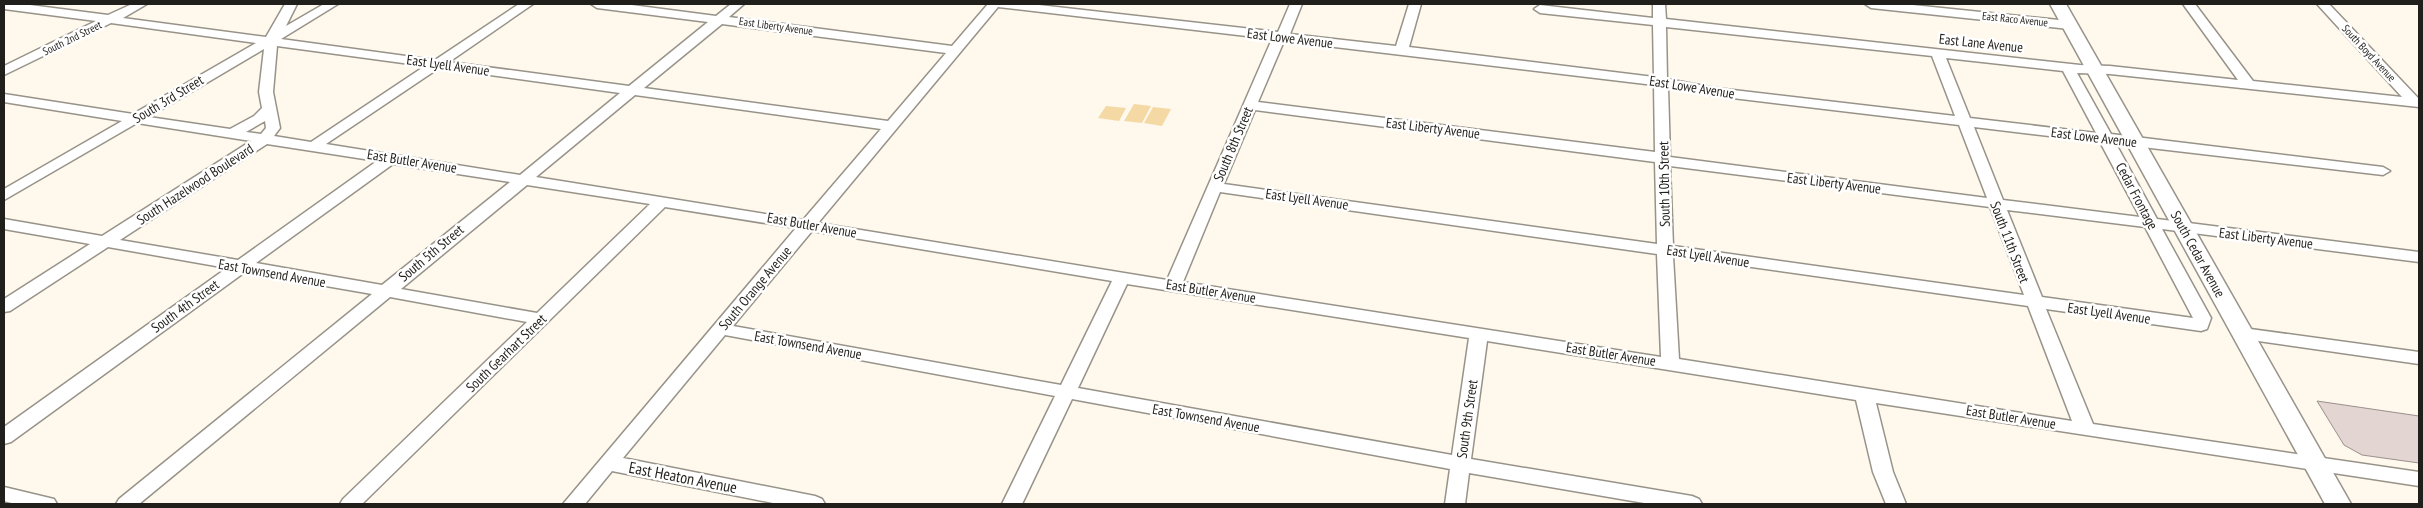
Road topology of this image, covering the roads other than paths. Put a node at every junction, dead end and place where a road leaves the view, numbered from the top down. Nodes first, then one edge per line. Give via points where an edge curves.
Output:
1 (5, 4) edge
2 (141, 4) edge
3 (291, 4) edge
4 (332, 4) edge
5 (527, 4) edge
6 (597, 4) edge
7 (738, 4) edge
8 (994, 4) edge
9 (1000, 4) edge
10 (1296, 4) edge
11 (1415, 4) edge
12 (1660, 4) edge
13 (1871, 4) edge
14 (2058, 4) edge
15 (2189, 4) edge
16 (2323, 4) edge
17 (1540, 8) dead end
18 (110, 19) junction
19 (720, 19) junction
20 (1660, 23) junction
21 (2069, 24) junction
22 (1280, 37) junction
23 (270, 40) junction
24 (955, 50) junction
25 (1401, 51) junction
26 (1938, 54) junction
27 (438, 63) junction
28 (2068, 68) junction
29 (2095, 69) junction
30 (4, 72) edge
31 (1660, 83) junction
32 (2248, 84) junction
33 (630, 91) junction
34 (5, 99) edge
35 (2417, 102) edge
36 (1250, 105) junction
37 (268, 110) junction
38 (135, 118) junction
39 (1964, 122) junction
40 (892, 126) junction
41 (234, 134) junction
42 (266, 138) junction
43 (2106, 138) junction
44 (2135, 142) junction
45 (314, 146) junction
46 (390, 158) junction
47 (1663, 160) junction
48 (2384, 171) dead end
49 (521, 179) junction
50 (1215, 186) junction
51 (4, 195) edge
52 (662, 201) junction
53 (1996, 204) junction
54 (4, 224) edge
55 (2152, 224) junction
56 (809, 225) junction
57 (2184, 228) junction
58 (104, 242) junction
59 (1666, 250) junction
60 (2419, 258) edge
61 (240, 267) junction
62 (1122, 277) junction
63 (1173, 285) junction
64 (384, 292) junction
65 (2034, 303) junction
66 (4, 307) edge
67 (542, 319) junction
68 (2201, 325) joint
69 (721, 329) junction
70 (1479, 333) junction
71 (2242, 334) junction
72 (2419, 358) edge
73 (1670, 364) junction
74 (1068, 393) junction
75 (1864, 394) junction
76 (2085, 429) junction
77 (4, 438) edge
78 (609, 462) junction
79 (1460, 464) junction
80 (2316, 465) junction
81 (2419, 479) edge
82 (4, 494) edge
83 (47, 504) edge
84 (126, 504) edge
85 (350, 504) edge
86 (573, 504) edge
87 (815, 504) edge
88 (1012, 504) edge
89 (1455, 504) edge
90 (1692, 504) edge
91 (1896, 504) edge
92 (2338, 504) edge

1 - 18 street, East Lyell Avenue
2 - 18 street, South 2nd Street
3 - 23 street, South Hazelwood Boulevard
4 - 23 street, South 3rd Street
5 - 27 street
6 - 19 street, East Liberty Avenue
7 - 19 street, South 5th Street
8 - 24 street, South Orange Avenue
9 - 22 street, East Lowe Avenue
10 - 22 street, South 8th Street
11 - 25 street
12 - 20 street, South 10th Street
13 - 21 street, East Raco Avenue
14 - 21 main road, South Cedar Avenue
15 - 32 street
16 - 35 street, South Boyd Avenue
17 - 20 street, East Lane Avenue
18 - 23 street, East Lyell Avenue
18 - 30 street, South 2nd Street
19 - 24 street, East Liberty Avenue
19 - 33 street, South 5th Street
20 - 26 street, East Lane Avenue
20 - 31 street, South 10th Street
21 - 29 main road, South Cedar Avenue
22 - 25 street, East Lowe Avenue
22 - 36 street, South 8th Street
23 - 27 street, East Lyell Avenue
23 - 37 street, South Hazelwood Boulevard via 266,76
23 - 38 street, South 3rd Street
24 - 40 street, South Orange Avenue
25 - 31 street, East Lowe Avenue via 1634,77
26 - 28 street, East Lane Avenue
26 - 39 street, South 11th Street
27 - 33 street, East Lyell Avenue
27 - 45 street
28 - 29 street, East Lane Avenue
28 - 43 street, Cedar Frontage
29 - 32 street, East Lane Avenue
29 - 44 main road, South Cedar Avenue
31 - 39 street, East Lowe Avenue
31 - 47 street, South 10th Street
32 - 35 street, East Lane Avenue
33 - 40 street, East Lyell Avenue
33 - 49 street, South 5th Street
34 - 38 street, East Butler Avenue
36 - 47 street, East Liberty Avenue via 1652,156
36 - 50 street, South 8th Street
37 - 41 street via 260,119
37 - 42 street, South Hazelwood Boulevard via 273,128
38 - 41 street, East Butler Avenue
38 - 51 street, South 3rd Street
39 - 43 street, East Lowe Avenue
39 - 53 street, South 11th Street
40 - 56 street, South Orange Avenue
41 - 42 street, East Butler Avenue
42 - 45 street, East Butler Avenue
42 - 58 street, South Hazelwood Boulevard
43 - 44 street, East Lowe Avenue
43 - 55 street, Cedar Frontage
44 - 48 street, East Lowe Avenue
44 - 57 main road, South Cedar Avenue
45 - 46 street, East Butler Avenue
46 - 49 street, East Butler Avenue
46 - 61 street, South 4th Street
47 - 53 street, East Liberty Avenue
47 - 59 street, South 10th Street
49 - 52 street, East Butler Avenue
49 - 64 street, South 5th Street
50 - 59 street, East Lyell Avenue
50 - 63 street, South 8th Street
52 - 56 street, East Butler Avenue
52 - 67 street, South Gearhart Street
53 - 55 street, East Liberty Avenue
53 - 65 street, South 11th Street
54 - 58 street, East Townsend Avenue
55 - 57 street, East Liberty Avenue
55 - 68 street, Cedar Frontage via 2202,318
56 - 62 street, East Butler Avenue
56 - 69 street, South Orange Avenue
57 - 60 street, East Liberty Avenue
57 - 71 main road, South Cedar Avenue
58 - 61 street, East Townsend Avenue
58 - 66 street, South Hazelwood Boulevard
59 - 65 street, East Lyell Avenue
59 - 73 street, South 10th Street
61 - 64 street, East Townsend Avenue
61 - 77 street, South 4th Street
62 - 63 street, East Butler Avenue
62 - 74 street
63 - 70 street, East Butler Avenue
64 - 67 street, East Townsend Avenue
64 - 84 street, South 5th Street
65 - 68 street, East Lyell Avenue
65 - 76 street, South 11th Street
67 - 85 street, South Gearhart Street
69 - 74 street, East Townsend Avenue
69 - 78 street, South Orange Avenue
70 - 73 street, East Butler Avenue
70 - 79 street, South 9th Street
71 - 72 street
71 - 80 main road, South Cedar Avenue
73 - 75 street, East Butler Avenue
74 - 79 street, East Townsend Avenue
74 - 88 street
75 - 76 street, East Butler Avenue
75 - 91 street via 1883,472
76 - 80 street, East Butler Avenue
78 - 86 street, South Orange Avenue
78 - 87 street, East Heaton Avenue
79 - 89 street, South 9th Street
79 - 90 street, East Townsend Avenue
80 - 81 street, East Butler Avenue
80 - 92 main road, South Cedar Avenue
82 - 83 street

